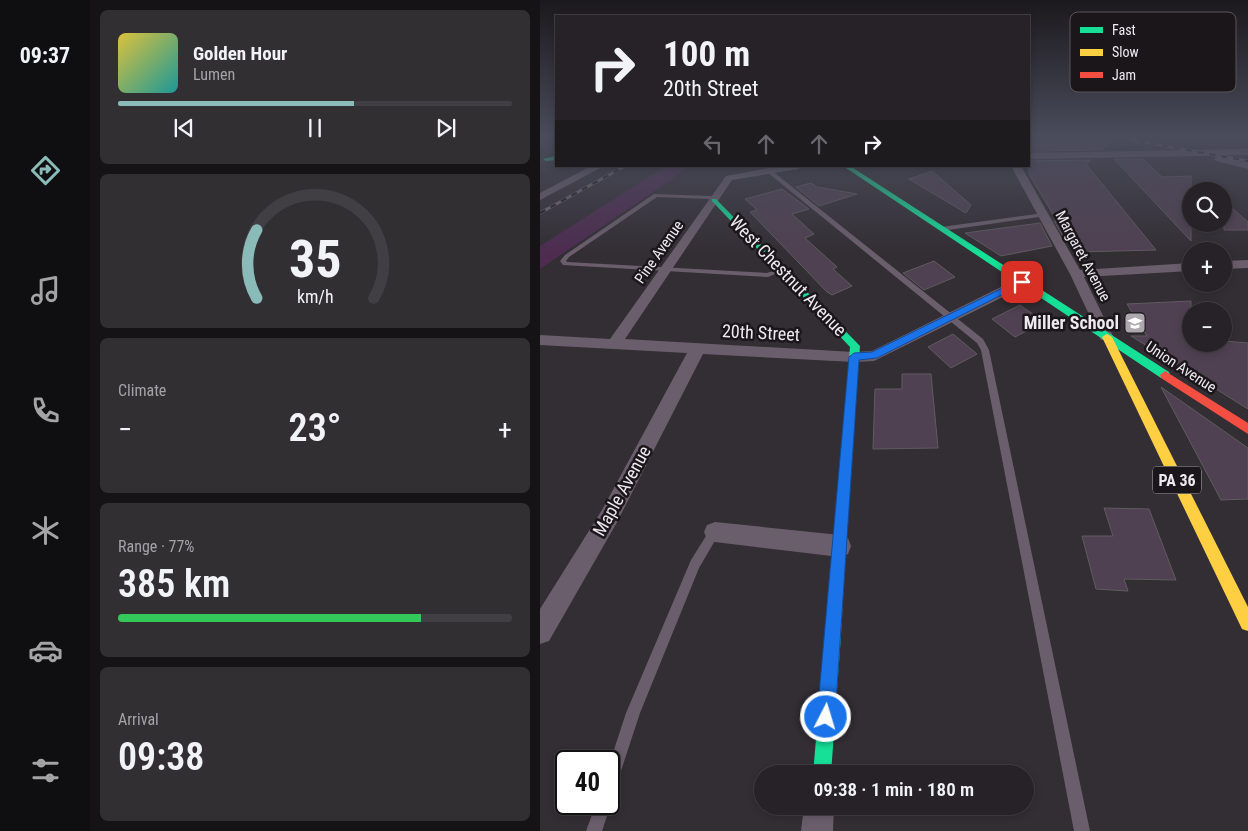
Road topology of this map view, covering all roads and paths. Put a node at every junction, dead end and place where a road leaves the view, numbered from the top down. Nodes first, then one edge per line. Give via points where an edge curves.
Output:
1 (580, 176) edge
2 (742, 176) edge
3 (775, 176) edge
4 (861, 176) edge
5 (1022, 176) edge
6 (540, 197) edge
7 (714, 200) junction
8 (1044, 215) junction
9 (940, 229) junction
10 (1248, 264) edge
11 (1232, 265) edge
12 (1182, 268) edge
13 (666, 270) junction
14 (782, 270) junction
15 (1076, 274) junction
16 (1022, 282) junction
17 (951, 317) junction
18 (1106, 336) junction
19 (540, 340) edge
20 (614, 344) junction
21 (698, 348) junction
22 (854, 357) junction
23 (1248, 429) edge
24 (715, 532) joint
25 (840, 546) junction
26 (1248, 623) edge
27 (540, 632) edge
28 (620, 754) edge
29 (823, 765) edge
30 (599, 815) edge
31 (819, 815) edge
32 (594, 831) edge
33 (818, 831) edge
34 (1082, 831) edge

1 - 6 street
2 - 7 street, Pine Avenue via 729,178
3 - 17 lane
4 - 9 main road, Union Avenue
5 - 8 street, Margaret Avenue
7 - 13 street, Pine Avenue
7 - 13 lane via 656,196 563,261 572,266
7 - 14 main road, West Chestnut Avenue
8 - 9 lane
8 - 15 street, Margaret Avenue
9 - 16 main road, Union Avenue
10 - 11 street
12 - 15 street
13 - 14 lane via 768,275
13 - 20 street, Pine Avenue
14 - 22 main road, West Chestnut Avenue via 855,346
15 - 18 street, Margaret Avenue
16 - 17 street, 20th Street
16 - 18 main road, Union Avenue
17 - 22 street, 20th Street via 874,356
17 - 34 lane via 980,341 985,350
18 - 23 main road, Union Avenue
18 - 26 main road, PA 36
19 - 20 street, 20th Street
20 - 21 street, 20th Street
21 - 22 street, 20th Street
21 - 27 street, Maple Avenue via 609,516
22 - 25 main road, West Chestnut Avenue
24 - 25 street
24 - 28 lane via 695,564 640,696
25 - 29 main road, West Chestnut Avenue
30 - 32 lane
31 - 33 street

